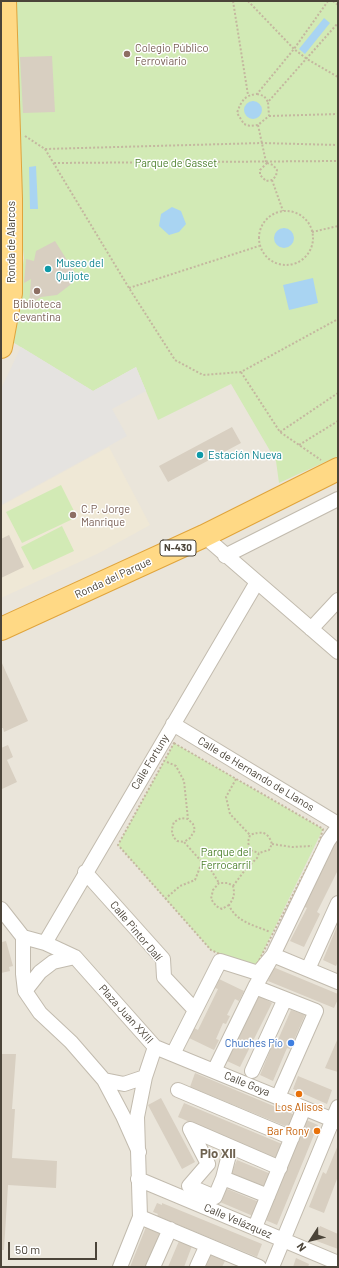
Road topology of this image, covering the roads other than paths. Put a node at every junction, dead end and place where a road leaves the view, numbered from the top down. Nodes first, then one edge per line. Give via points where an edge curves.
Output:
1 (5, 1) edge
2 (5, 160) edge
3 (1, 294) edge
4 (1, 347) edge
5 (331, 466) edge
6 (338, 499) edge
7 (204, 536) junction
8 (226, 556) junction
9 (257, 582) junction
10 (338, 600) edge
11 (6, 625) edge
12 (311, 629) junction
13 (338, 652) edge
14 (173, 724) junction
15 (338, 825) edge
16 (85, 872) junction
17 (338, 902) edge
18 (1, 909) edge
19 (23, 937) junction
20 (45, 942) junction
21 (273, 954) junction
22 (75, 957) junction
23 (308, 969) junction
24 (257, 980) junction
25 (338, 982) edge
26 (25, 991) junction
27 (285, 999) junction
28 (195, 1010) junction
29 (155, 1046) junction
30 (173, 1054) junction
31 (214, 1071) junction
32 (252, 1071) dead end
33 (145, 1078) junction
34 (104, 1080) junction
35 (178, 1090) dead end
36 (278, 1097) junction
37 (304, 1108) junction
38 (336, 1116) edge
39 (292, 1138) junction
40 (231, 1147) junction
41 (139, 1152) junction
42 (280, 1168) junction
43 (223, 1178) junction
44 (138, 1179) junction
45 (268, 1196) junction
46 (140, 1217) junction
47 (255, 1227) junction
48 (170, 1229) junction
49 (283, 1240) junction
50 (207, 1245) junction
51 (240, 1263) edge
52 (338, 1263) edge
53 (120, 1267) edge
54 (153, 1267) edge
55 (197, 1267) edge
56 (259, 1267) edge
57 (272, 1267) edge

1 - 2 highway
2 - 3 highway, Ronda de Alarcos
2 - 4 highway, Ronda de Alarcos via 11,293
5 - 7 highway, Ronda del Parque / N-430
6 - 8 street
7 - 8 street
7 - 11 highway, Ronda del Parque / N-430
8 - 9 street
9 - 12 street
9 - 14 street, Calle Fortuny
10 - 12 street
12 - 13 street
14 - 15 street, Calle de Hernando de Llanos
14 - 16 street, Calle Fortuny
15 - 21 street via 278,934
16 - 20 street, Calle Fortuny
16 - 28 street, Calle Pintor Dalí via 163,959 164,978
17 - 23 street
18 - 19 street
19 - 20 street, Plaza Juan XXIII
19 - 26 street, Plaza Juan XXIII via 22,974
20 - 22 street, Plaza Juan XXIII
21 - 23 street
21 - 24 street
22 - 26 street via 53,962 40,972
22 - 29 street, Plaza Juan XXIII
23 - 25 street
24 - 27 street
24 - 28 street via 220,962
24 - 31 street
26 - 34 street, Plaza Juan XXIII via 40,1013 71,1042
27 - 32 street
27 - 36 street via 316,1011
28 - 30 street
29 - 30 street, Calle Goya
29 - 33 street, Plaza Juan XXIII
30 - 31 street, Calle Goya
31 - 36 street, Calle Goya
33 - 34 street via 124,1084
33 - 41 street, Plaza Juan XXIII via 138,1117
34 - 41 street, Plaza Juan XXIII
35 - 39 street
36 - 37 street, Calle Goya
37 - 38 street, Calle Goya
37 - 39 street
38 - 49 street
39 - 42 street
40 - 42 street
40 - 43 street
40 - 43 street via 190,1129 208,1164 189,1186 215,1197
41 - 44 street, Plaza Juan XXIII
42 - 45 street
43 - 45 street
44 - 46 street, Plaza Juan XXIII
44 - 47 street, Calle Velázquez
45 - 47 street
46 - 48 street
46 - 53 street
47 - 49 street, Calle Velázquez
48 - 50 street
48 - 54 street
49 - 52 street, Calle Velázquez
49 - 57 street
50 - 51 street
50 - 55 street
51 - 56 street

